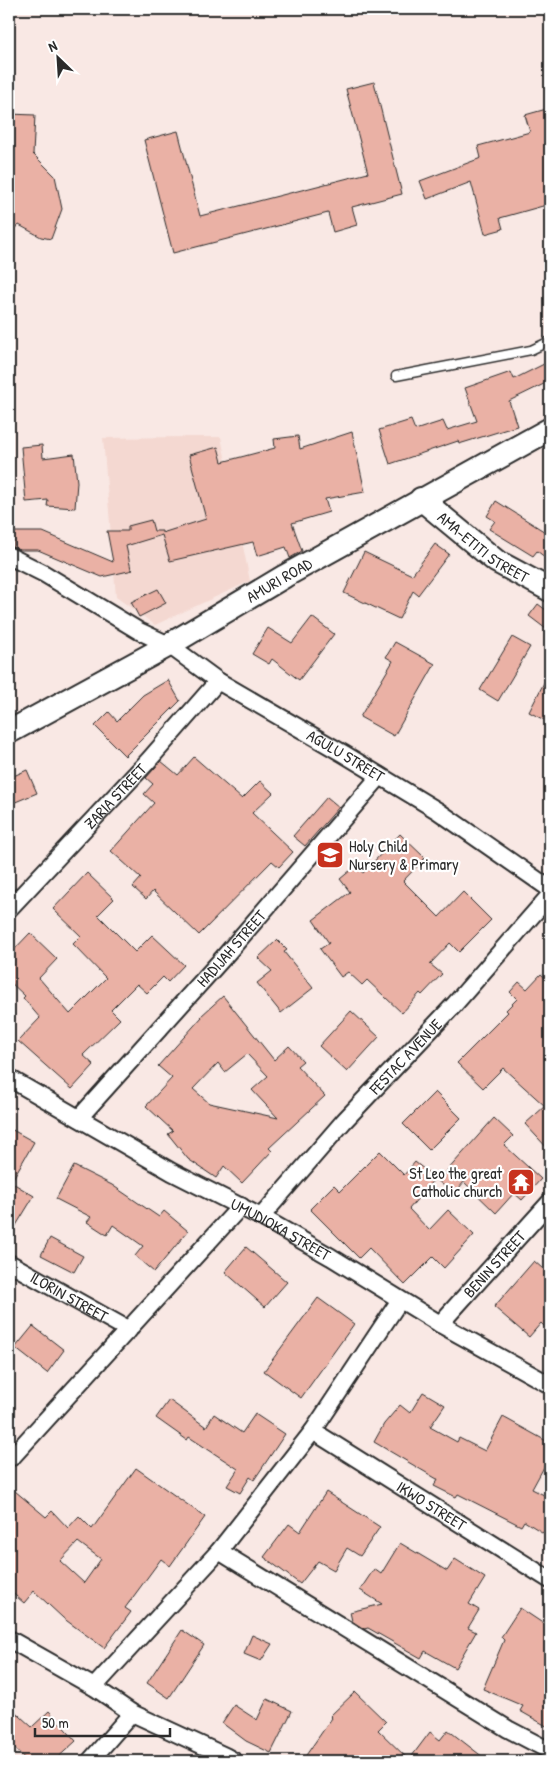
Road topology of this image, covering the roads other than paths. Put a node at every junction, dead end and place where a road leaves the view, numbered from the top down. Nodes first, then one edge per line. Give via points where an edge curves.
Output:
1 (550, 341) edge
2 (396, 376) dead end
3 (550, 429) edge
4 (421, 499) junction
5 (9, 556) edge
6 (550, 590) edge
7 (169, 645) junction
8 (218, 681) junction
9 (9, 732) edge
10 (380, 776) junction
11 (550, 888) edge
12 (550, 895) edge
13 (9, 909) edge
14 (9, 1078) edge
15 (79, 1118) junction
16 (550, 1202) edge
17 (241, 1206) junction
18 (261, 1217) junction
19 (9, 1263) edge
20 (400, 1300) junction
21 (440, 1324) junction
22 (129, 1330) junction
23 (550, 1385) edge
24 (313, 1431) junction
25 (10, 1457) edge
26 (219, 1551) junction
27 (550, 1580) edge
28 (9, 1639) edge
29 (94, 1687) junction
30 (132, 1713) junction
31 (550, 1751) edge
32 (90, 1761) edge
33 (234, 1761) edge

1 - 2 lane via 531,350
3 - 4 main road, AMURI ROAD
4 - 6 main road, AMA-ETITI STREET via 496,561
4 - 7 main road, AMURI ROAD
5 - 7 street, AGULU STREET
7 - 8 street, AGULU STREET
7 - 9 main road, AMURI ROAD
8 - 10 street, AGULU STREET
8 - 13 street, ZARIA STREET
10 - 11 street, AGULU STREET
10 - 15 street, HADIJAH STREET
12 - 18 street, FESTAC AVENUE
14 - 15 street, UMUDIOKA STREET
15 - 17 street, UMUDIOKA STREET via 172,1172
16 - 21 street, BENIN STREET
17 - 18 street, UMUDIOKA STREET
17 - 22 street
18 - 20 street, UMUDIOKA STREET
19 - 22 street, ILORIN STREET
20 - 21 street, UMUDIOKA STREET
20 - 24 street
21 - 23 street, UMUDIOKA STREET
22 - 25 street
24 - 26 street
24 - 27 street, IKWO STREET
26 - 29 street
26 - 31 street via 508,1730
28 - 29 street
29 - 30 street
30 - 32 street
30 - 33 street

